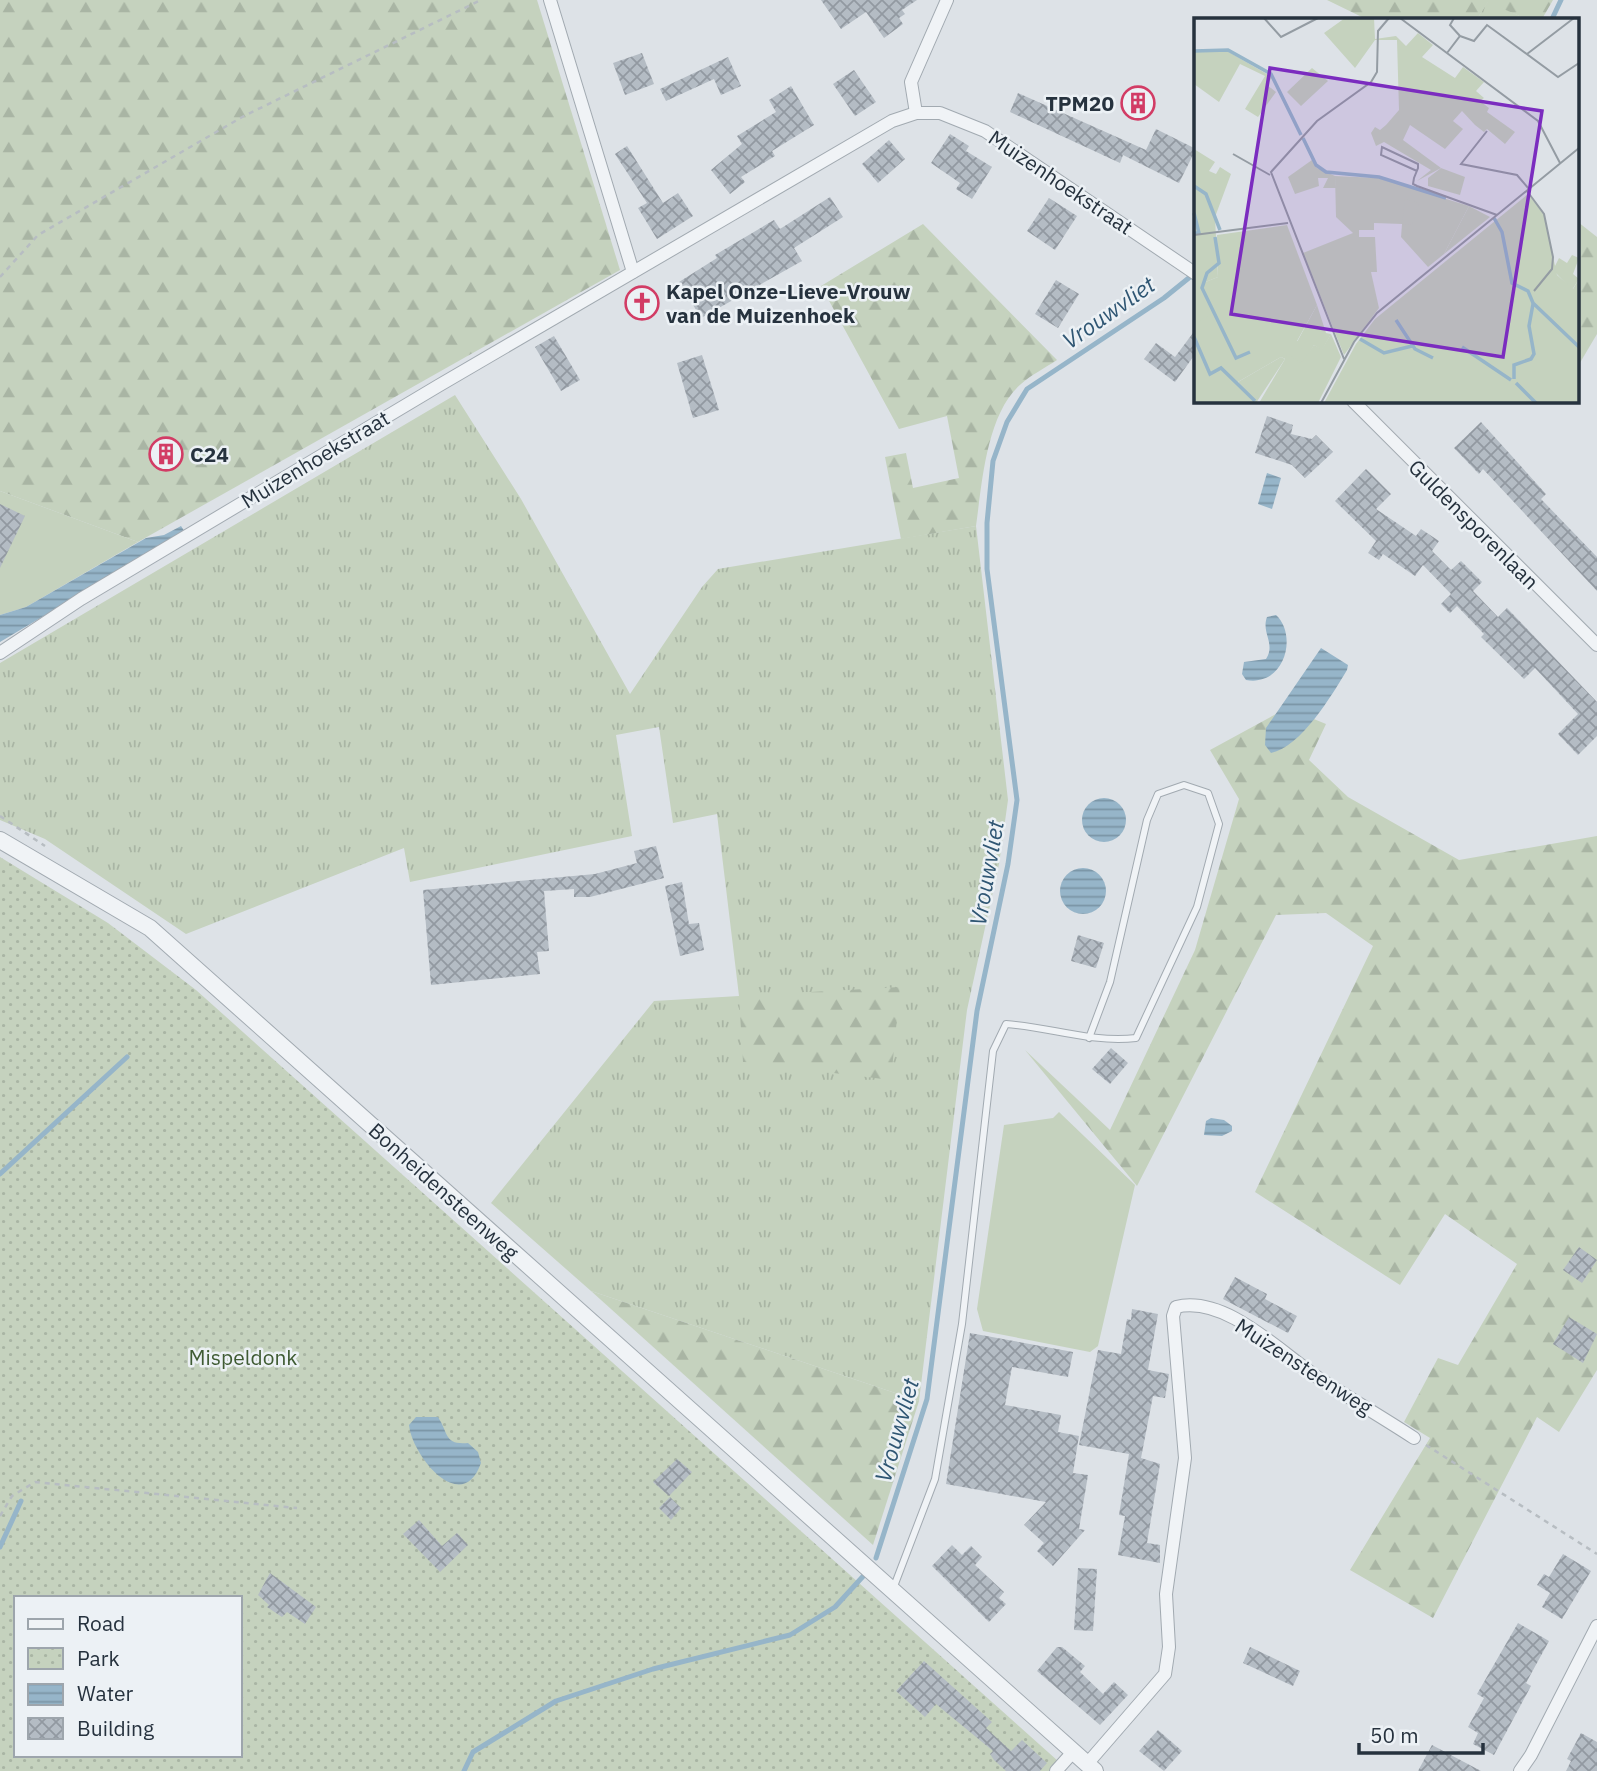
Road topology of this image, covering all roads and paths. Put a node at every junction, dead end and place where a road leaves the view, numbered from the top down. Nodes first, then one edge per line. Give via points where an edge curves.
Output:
1 (481, 0) edge
2 (551, 0) edge
3 (947, 0) edge
4 (916, 113) junction
5 (633, 272) junction
6 (1194, 273) edge
7 (0, 277) edge
8 (1354, 402) edge
9 (1597, 645) edge
10 (0, 653) edge
11 (0, 840) edge
12 (1089, 1038) junction
13 (1414, 1438) joint
14 (297, 1508) dead end
15 (0, 1516) edge
16 (1597, 1554) edge
17 (869, 1569) joint
18 (887, 1585) junction
19 (1597, 1626) edge
20 (1073, 1752) junction
21 (1091, 1768) edge
22 (1056, 1771) edge
23 (1520, 1771) edge

1 - 7 path via 232,122 38,235
2 - 5 street
3 - 4 street via 911,82
4 - 5 street, Muizenhoekstraat via 892,121
4 - 6 street, Muizenhoekstraat via 956,117 1011,146
5 - 10 street, Muizenhoekstraat via 93,592
8 - 9 street, Guldensporenlaan
11 - 17 street, Bonheidensteenweg via 150,929
12 - 12 lane via 1136,1038 1170,970 1198,907 1219,824 1208,793 1184,785 1158,794 1147,820 1110,982
12 - 18 lane via 1044,1026 1006,1024 993,1051 962,1324 935,1479
13 - 16 path
13 - 21 street, Muizensteenweg via 1316,1376 1278,1345 1217,1311 1194,1303 1176,1307 1185,1458 1167,1583 1165,1674
14 - 15 path via 35,1482 12,1496
17 - 18 street, Muizensteenweg
18 - 20 street, Muizensteenweg
19 - 23 street
20 - 21 street, Muizensteenweg
20 - 22 street

